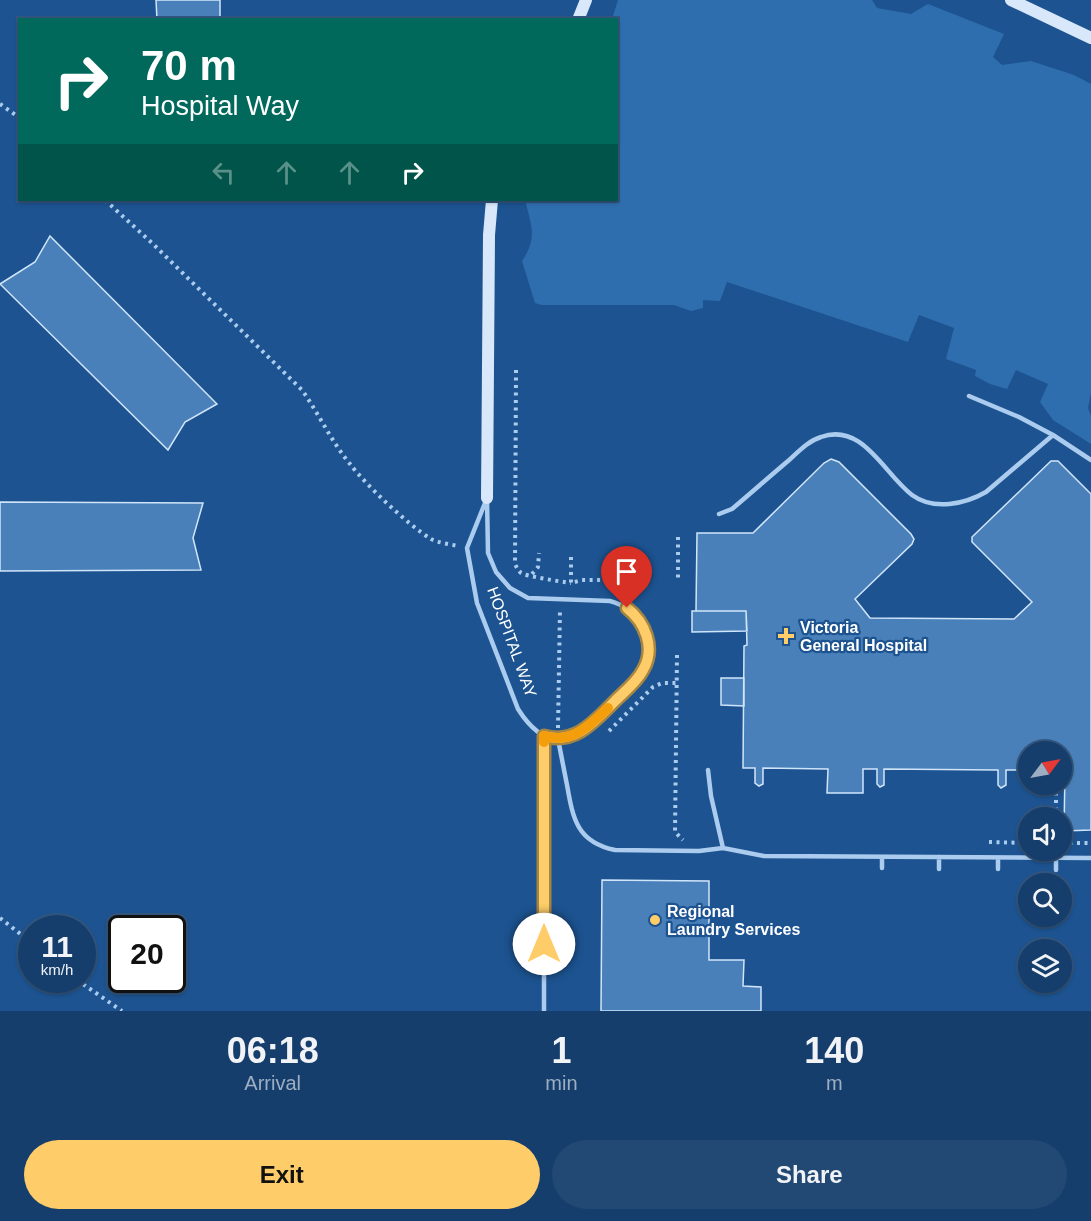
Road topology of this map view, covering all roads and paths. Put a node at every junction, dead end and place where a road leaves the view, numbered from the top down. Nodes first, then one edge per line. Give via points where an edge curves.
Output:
1 (586, 0) edge
2 (1011, 0) edge
3 (579, 18) edge
4 (1091, 38) edge
5 (0, 104) edge
6 (18, 117) edge
7 (106, 201) edge
8 (492, 201) edge
9 (516, 370) dead end
10 (969, 396) dead end
11 (1053, 435) junction
12 (1091, 460) edge
13 (488, 498) junction
14 (719, 514) dead end
15 (678, 537) dead end
16 (467, 548) junction
17 (539, 553) dead end
18 (572, 557) dead end
19 (531, 575) junction
20 (639, 580) dead end
21 (678, 580) dead end
22 (571, 583) junction
23 (560, 600) junction
24 (677, 655) dead end
25 (677, 683) junction
26 (609, 731) dead end
27 (544, 736) junction
28 (558, 739) junction
29 (708, 770) dead end
30 (684, 841) dead end
31 (989, 843) dead end
32 (1018, 843) edge
33 (1072, 843) edge
34 (1091, 843) edge
35 (723, 848) junction
36 (882, 857) junction
37 (939, 857) junction
38 (998, 858) junction
39 (1018, 858) edge
40 (1072, 858) edge
41 (1091, 858) edge
42 (1056, 861) edge
43 (882, 868) dead end
44 (939, 869) dead end
45 (998, 870) dead end
46 (1056, 870) dead end
47 (0, 918) edge
48 (18, 933) edge
49 (96, 993) edge
50 (122, 1011) edge
51 (544, 1011) edge

1 - 3 street
2 - 4 street
5 - 6 path
7 - 16 path via 302,390 350,465 395,510 432,540
8 - 13 street, HOSPITAL WAY
9 - 19 path via 515,564 520,572
10 - 11 lane
11 - 12 lane
11 - 14 lane via 986,492 975,499 948,504 912,495 862,443 842,434 830,434 810,442 732,509
13 - 16 lane, HOSPITAL WAY
13 - 23 lane, HOSPITAL WAY via 488,553 502,581 528,598
15 - 21 path
16 - 27 lane, HOSPITAL WAY via 477,603 518,709 530,726
17 - 19 path via 538,567
18 - 22 path
19 - 22 path
20 - 22 path
23 - 28 path
23 - 28 lane, HOSPITAL WAY via 609,601 627,608 645,631 648,655 639,677 596,720 579,733
24 - 25 path
25 - 26 path via 653,687
25 - 30 path via 675,832
27 - 28 lane
27 - 51 lane
28 - 35 lane via 574,817 578,828 594,843 615,850
29 - 35 lane
31 - 32 path
33 - 34 path
35 - 36 lane via 764,856
36 - 37 lane
36 - 43 lane
37 - 38 lane
37 - 44 lane
38 - 39 lane
38 - 45 lane
40 - 41 lane
42 - 46 lane
47 - 48 path
49 - 50 path

